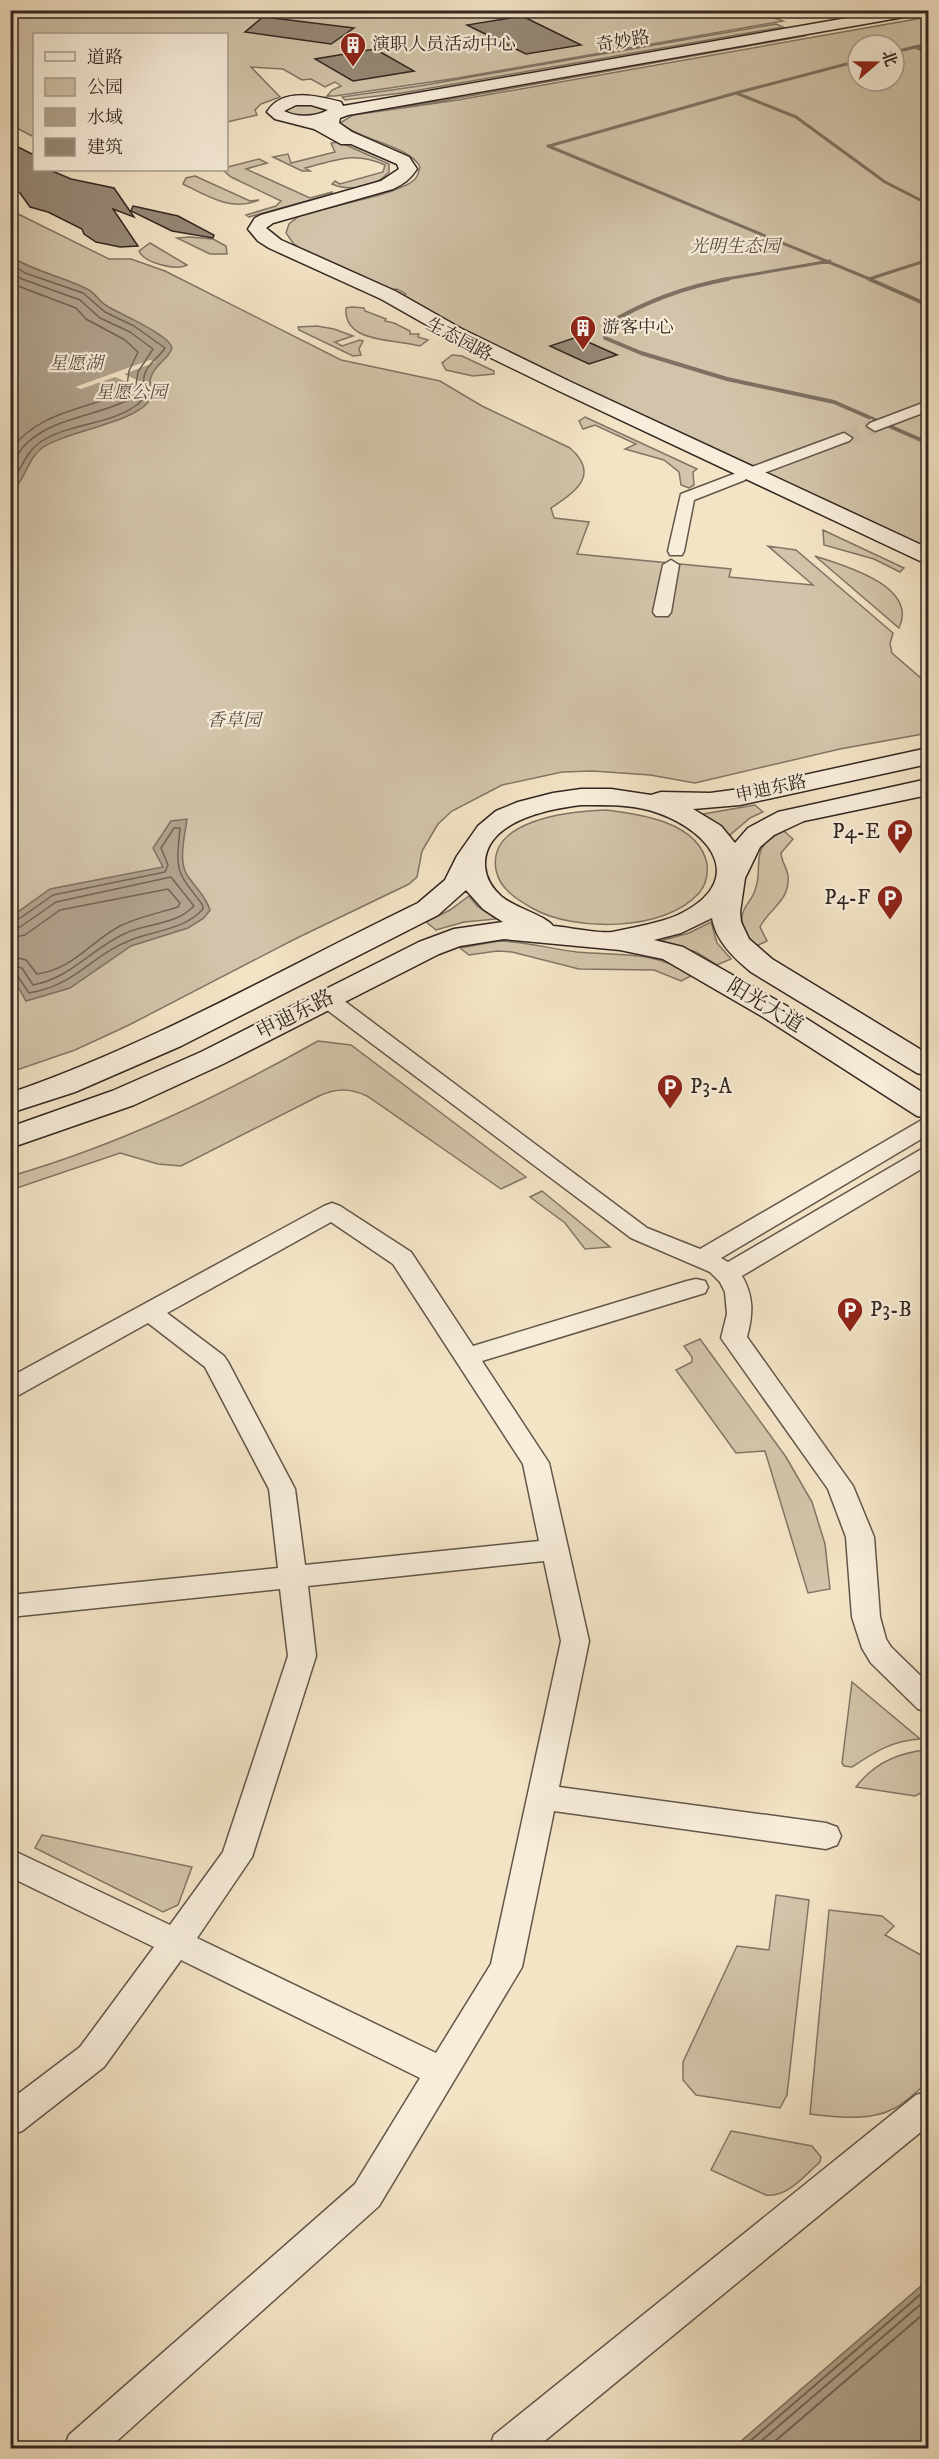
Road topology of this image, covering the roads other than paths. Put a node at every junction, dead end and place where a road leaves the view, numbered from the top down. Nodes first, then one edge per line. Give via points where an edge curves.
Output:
1 (882, 10) edge
2 (921, 10) edge
3 (331, 109) junction
4 (299, 120) junction
5 (928, 406) edge
6 (875, 426) tunnel mouth
7 (844, 438) tunnel mouth
8 (928, 556) edge
9 (928, 562) edge
10 (662, 612) dead end
11 (928, 756) edge
12 (928, 787) edge
13 (612, 797) junction
14 (471, 856) junction
15 (730, 883) junction
16 (587, 936) junction
17 (327, 999) junction
18 (928, 1067) edge
19 (10, 1104) edge
20 (928, 1109) edge
21 (928, 1126) edge
22 (10, 1138) edge
23 (928, 1155) edge
24 (704, 1257) junction
25 (727, 1274) junction
26 (696, 1287) dead end
27 (150, 1311) junction
28 (467, 1357) junction
29 (10, 1389) edge
30 (555, 1550) junction
31 (293, 1577) junction
32 (10, 1606) edge
33 (928, 1701) edge
34 (542, 1797) junction
35 (826, 1836) dead end
36 (10, 1862) edge
37 (175, 1941) junction
38 (442, 2072) junction
39 (928, 2106) edge
40 (10, 2120) edge
41 (81, 2448) edge
42 (507, 2448) edge

1 - 3 street, 奇妙路
2 - 3 street, 奇妙路
3 - 4 street via 319,119
3 - 4 street via 301,100 275,108 283,117
3 - 8 street, 生态园路 via 329,122 334,129 403,161 408,169 400,179 383,186 267,219 257,229 264,237 545,377
4 - 9 street, 生态园路 via 316,123 382,156 393,164 395,172 387,180 370,186 252,220 246,226 253,239 389,303 491,358
5 - 6 street
7 - 10 street via 687,497
11 - 13 street, 申迪东路 via 710,801
12 - 15 street, 申迪东路 via 789,818 766,827 743,851
13 - 14 street via 572,797 535,804 504,817 482,835
13 - 15 street via 680,812 705,826 722,843 731,861
14 - 16 street via 473,878 489,901 518,920
14 - 19 street, 申迪东路 via 455,887 428,909 126,1061
15 - 16 street via 716,903 691,920 657,932
15 - 18 street, 阳光大道 via 725,903 730,930 752,958
16 - 17 street, 申迪东路 via 504,930 454,938 403,959
16 - 20 street, 阳光大道 via 673,953 774,1011
17 - 22 street, 申迪东路 via 212,1059 133,1094
17 - 24 street via 639,1233 653,1242
21 - 24 street
23 - 25 street
24 - 25 street
25 - 33 street via 740,1298 734,1338 819,1453 852,1513 860,1537 866,1617 872,1640 881,1655
26 - 28 street
27 - 28 street via 332,1211 402,1258
27 - 29 street
27 - 31 street via 215,1362 282,1489
28 - 30 street via 536,1464
30 - 31 street
30 - 34 street via 575,1641
31 - 32 street
31 - 37 street via 302,1656 237,1857
34 - 35 street
34 - 38 street via 506,1966
36 - 37 street
37 - 38 street
37 - 40 street via 92,2057
38 - 41 street via 367,2195
39 - 42 street

